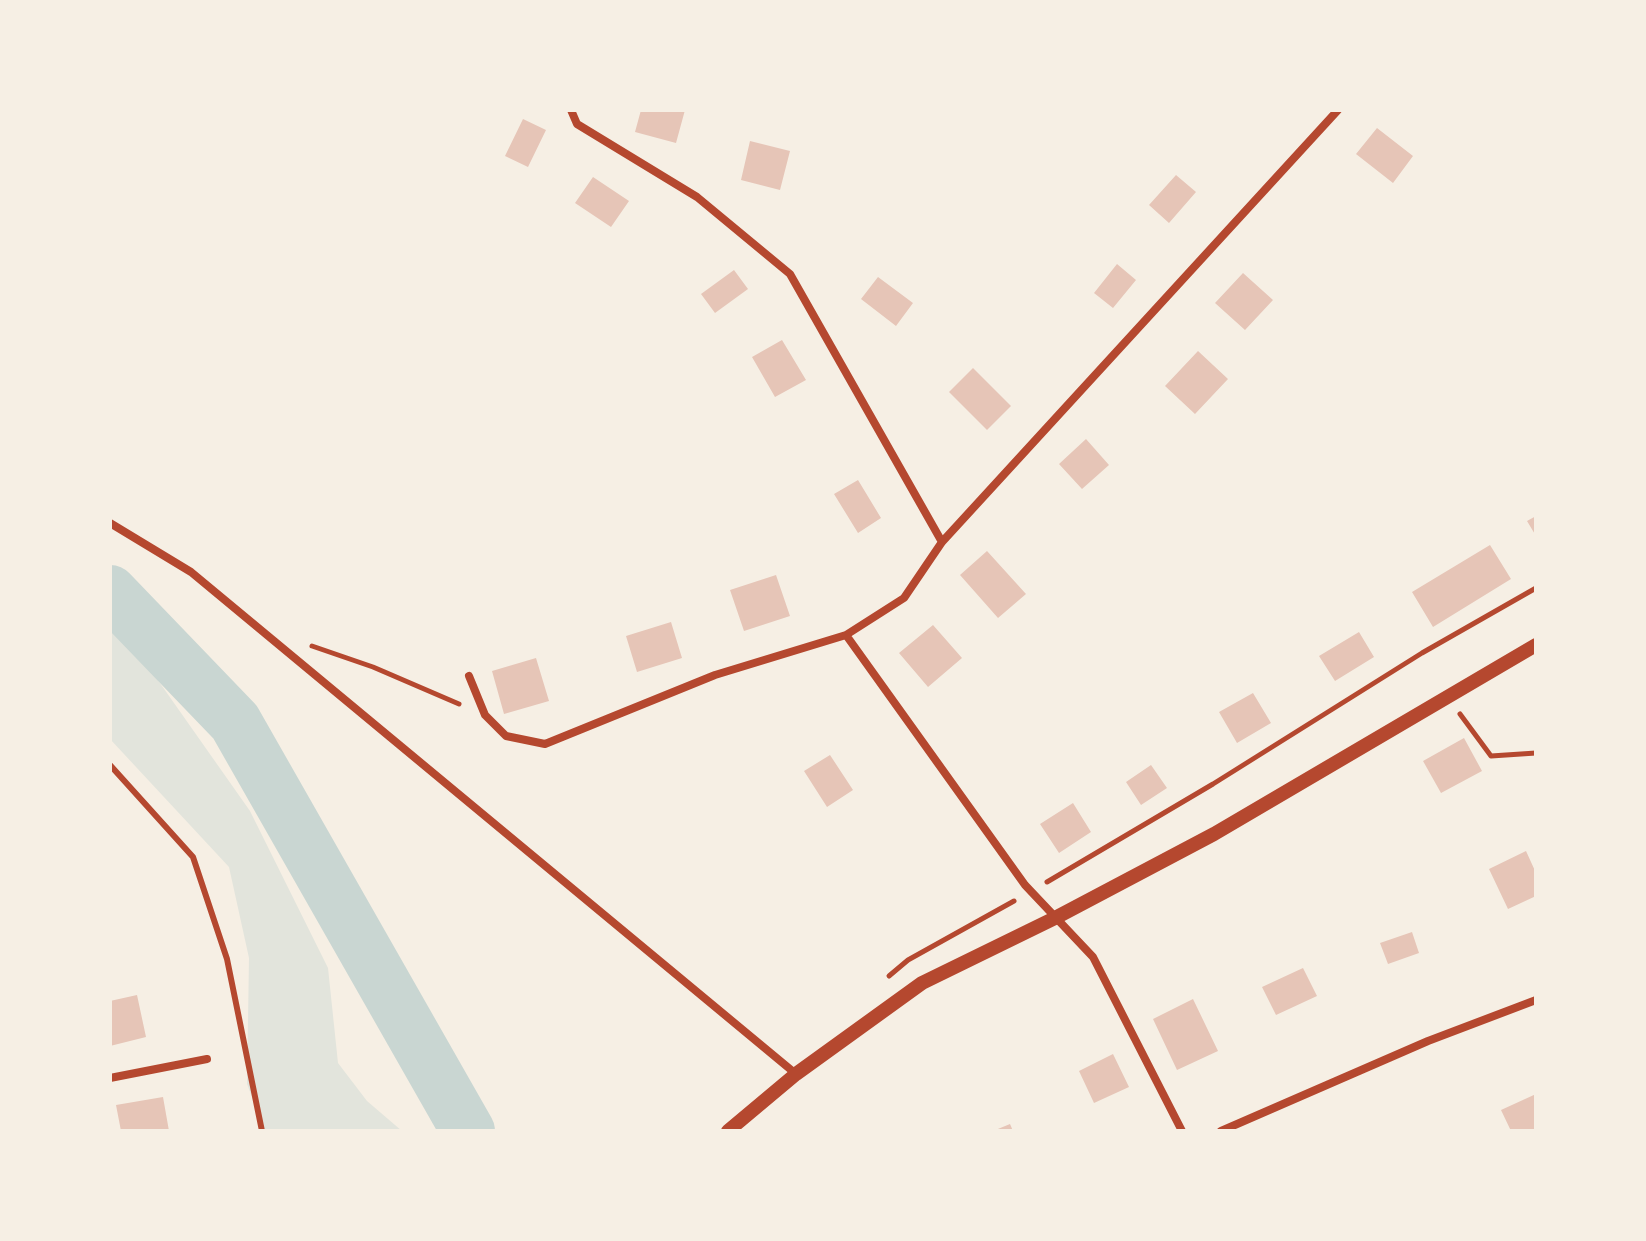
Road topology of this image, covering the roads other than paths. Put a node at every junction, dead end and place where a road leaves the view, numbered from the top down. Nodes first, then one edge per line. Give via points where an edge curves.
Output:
1 (571, 110) edge
2 (1338, 110) edge
3 (110, 523) edge
4 (942, 542) junction
5 (846, 635) junction
6 (1536, 645) edge
7 (469, 676) dead end
8 (110, 765) edge
9 (1055, 918) junction
10 (1536, 1000) edge
11 (207, 1059) dead end
12 (796, 1074) junction
13 (110, 1078) edge
14 (262, 1131) edge
15 (728, 1131) edge
16 (1182, 1131) edge
17 (1221, 1131) edge

1 - 4 street via 577,124 697,197 790,274
2 - 4 street
3 - 12 street via 191,572
4 - 5 street via 904,598
5 - 7 street via 715,675 545,744 506,736 485,715
5 - 9 street
6 - 9 street via 1214,834
8 - 14 lane via 193,857 227,959
9 - 12 street via 922,983
9 - 16 street via 1093,957
10 - 17 street
11 - 13 street
12 - 15 street

